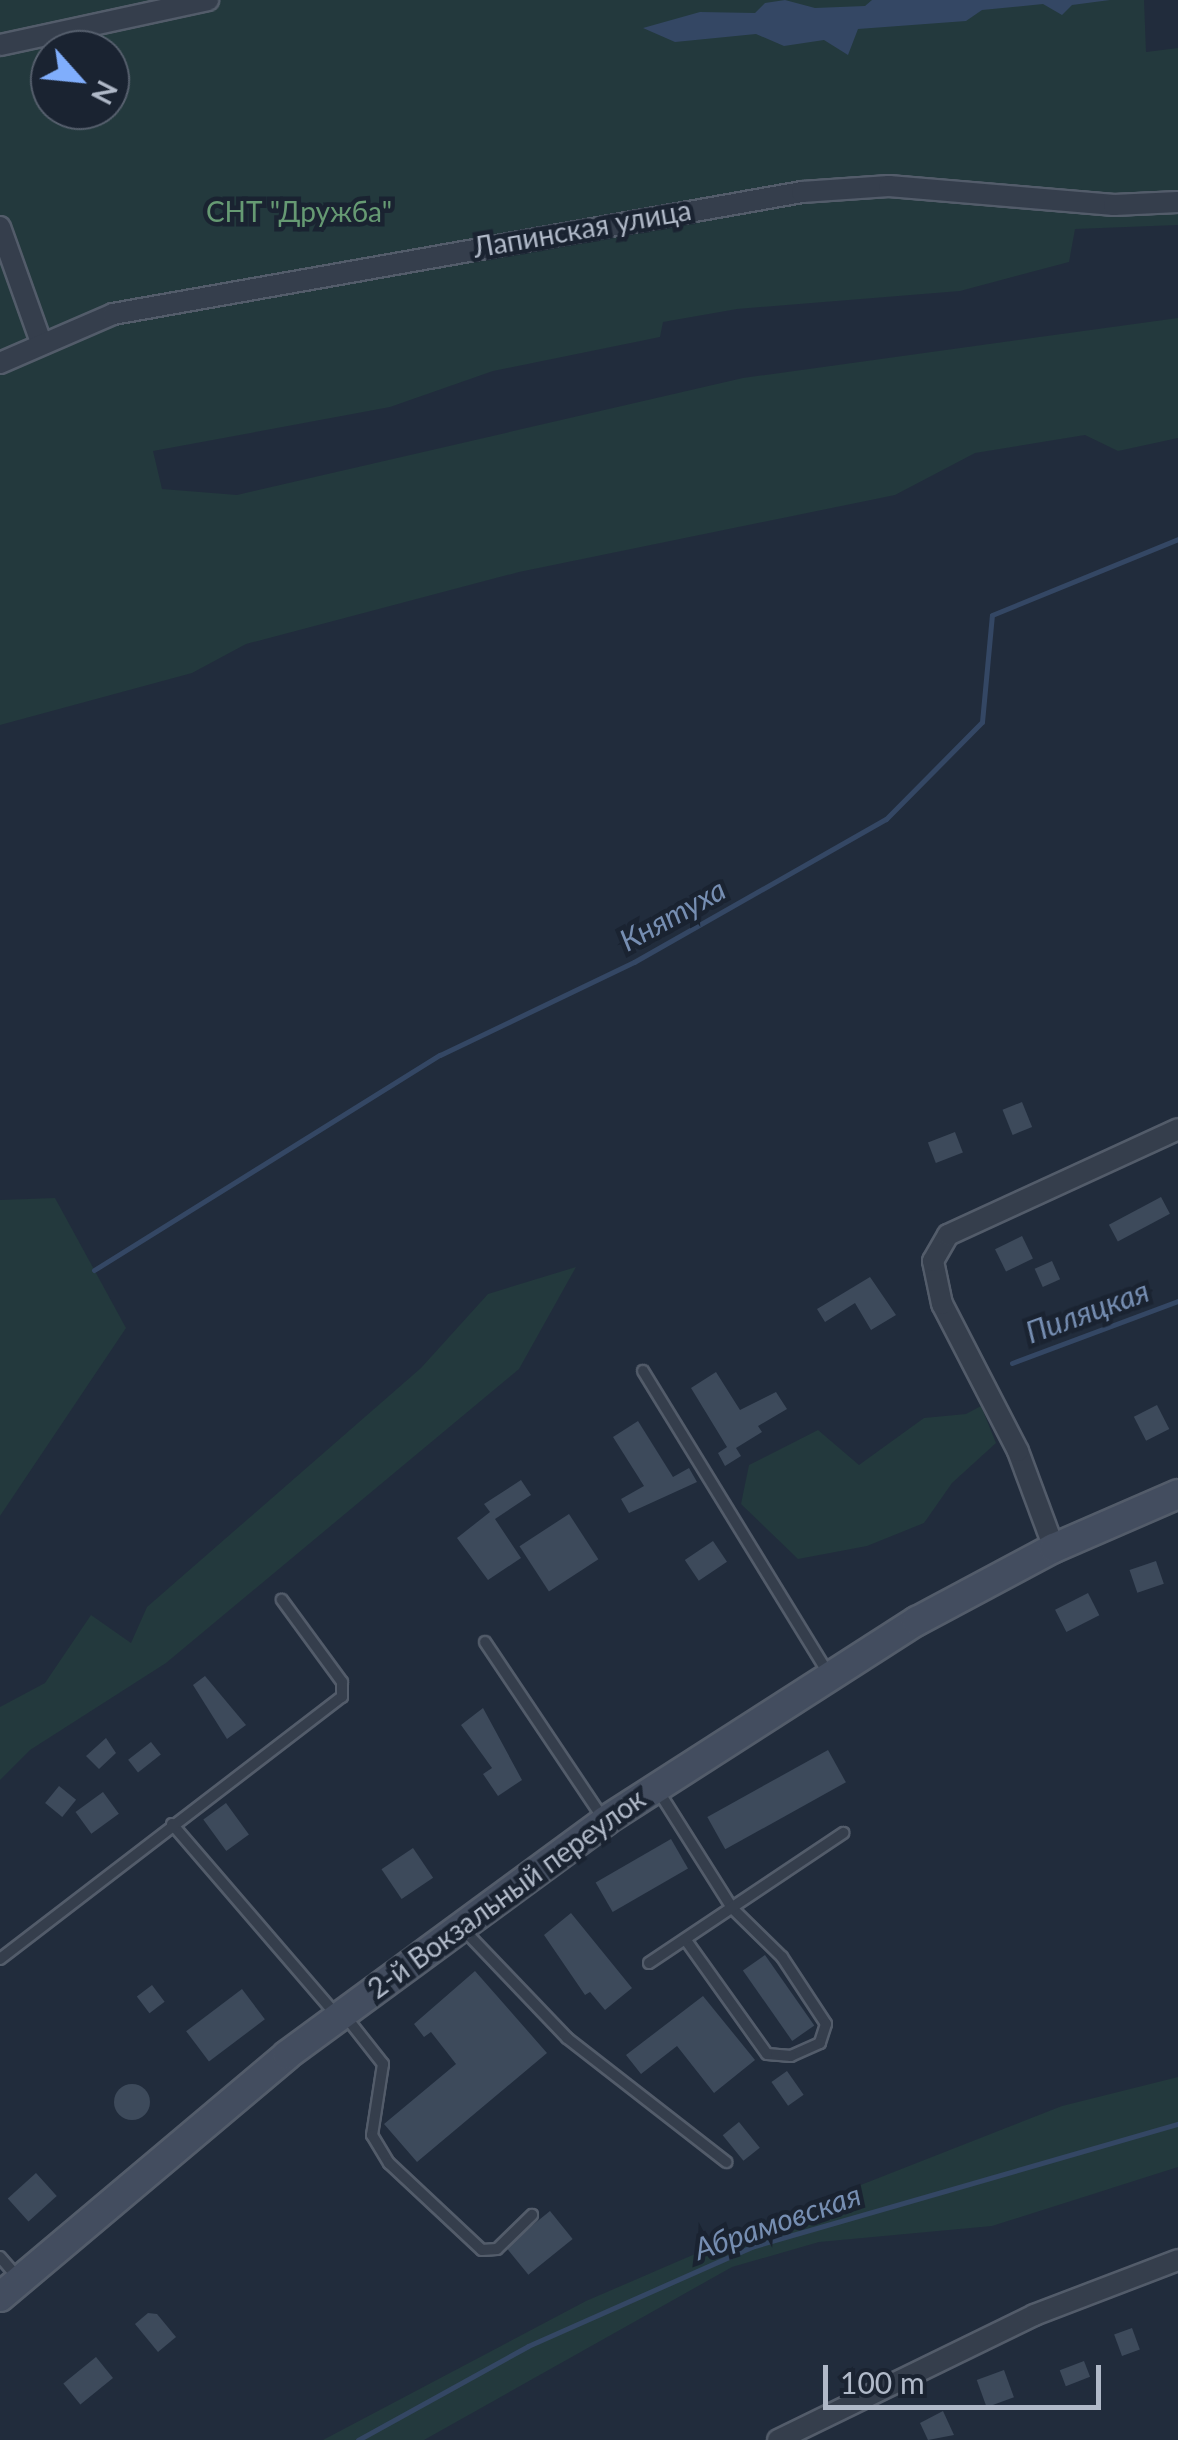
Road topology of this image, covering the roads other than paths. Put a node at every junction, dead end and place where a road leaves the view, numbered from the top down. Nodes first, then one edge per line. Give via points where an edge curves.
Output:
1 (208, 0) edge
2 (0, 46) edge
3 (1178, 202) edge
4 (0, 228) edge
5 (41, 342) junction
6 (0, 363) edge
7 (1178, 1129) edge
8 (643, 1371) dead end
9 (1178, 1494) edge
10 (1054, 1548) junction
11 (282, 1600) dead end
12 (485, 1642) dead end
13 (830, 1674) junction
14 (656, 1786) junction
15 (605, 1821) junction
16 (172, 1824) junction
17 (843, 1834) dead end
18 (732, 1908) junction
19 (459, 1924) junction
20 (685, 1939) junction
21 (0, 1959) edge
22 (649, 1963) dead end
23 (339, 2014) junction
24 (726, 2162) dead end
25 (532, 2215) dead end
26 (0, 2257) edge
27 (1178, 2260) edge
28 (10, 2289) edge
29 (778, 2440) edge

1 - 2 street
3 - 5 street, Лапинская улица via 1114,206 888,186 802,192 114,314
4 - 5 street
5 - 6 street, Лапинская улица
7 - 10 street via 948,1235 932,1261 942,1304 1018,1451
8 - 13 lane
9 - 10 street, 2-й Вокзальный переулок
10 - 13 street, 2-й Вокзальный переулок
11 - 16 lane via 342,1682 342,1697
12 - 15 lane
13 - 14 street, 2-й Вокзальный переулок
14 - 15 street, 2-й Вокзальный переулок
14 - 18 lane
15 - 19 street, 2-й Вокзальный переулок
16 - 21 lane
16 - 23 lane
17 - 18 lane
18 - 20 lane
18 - 20 lane via 782,1957 826,2024 820,2043 790,2056 767,2054
19 - 23 street, 2-й Вокзальный переулок
19 - 24 lane via 566,2038
20 - 22 lane
23 - 25 lane via 384,2064 372,2135 389,2164 482,2250 497,2249
23 - 28 street, 2-й Вокзальный переулок
26 - 28 lane
27 - 29 street via 1034,2315

